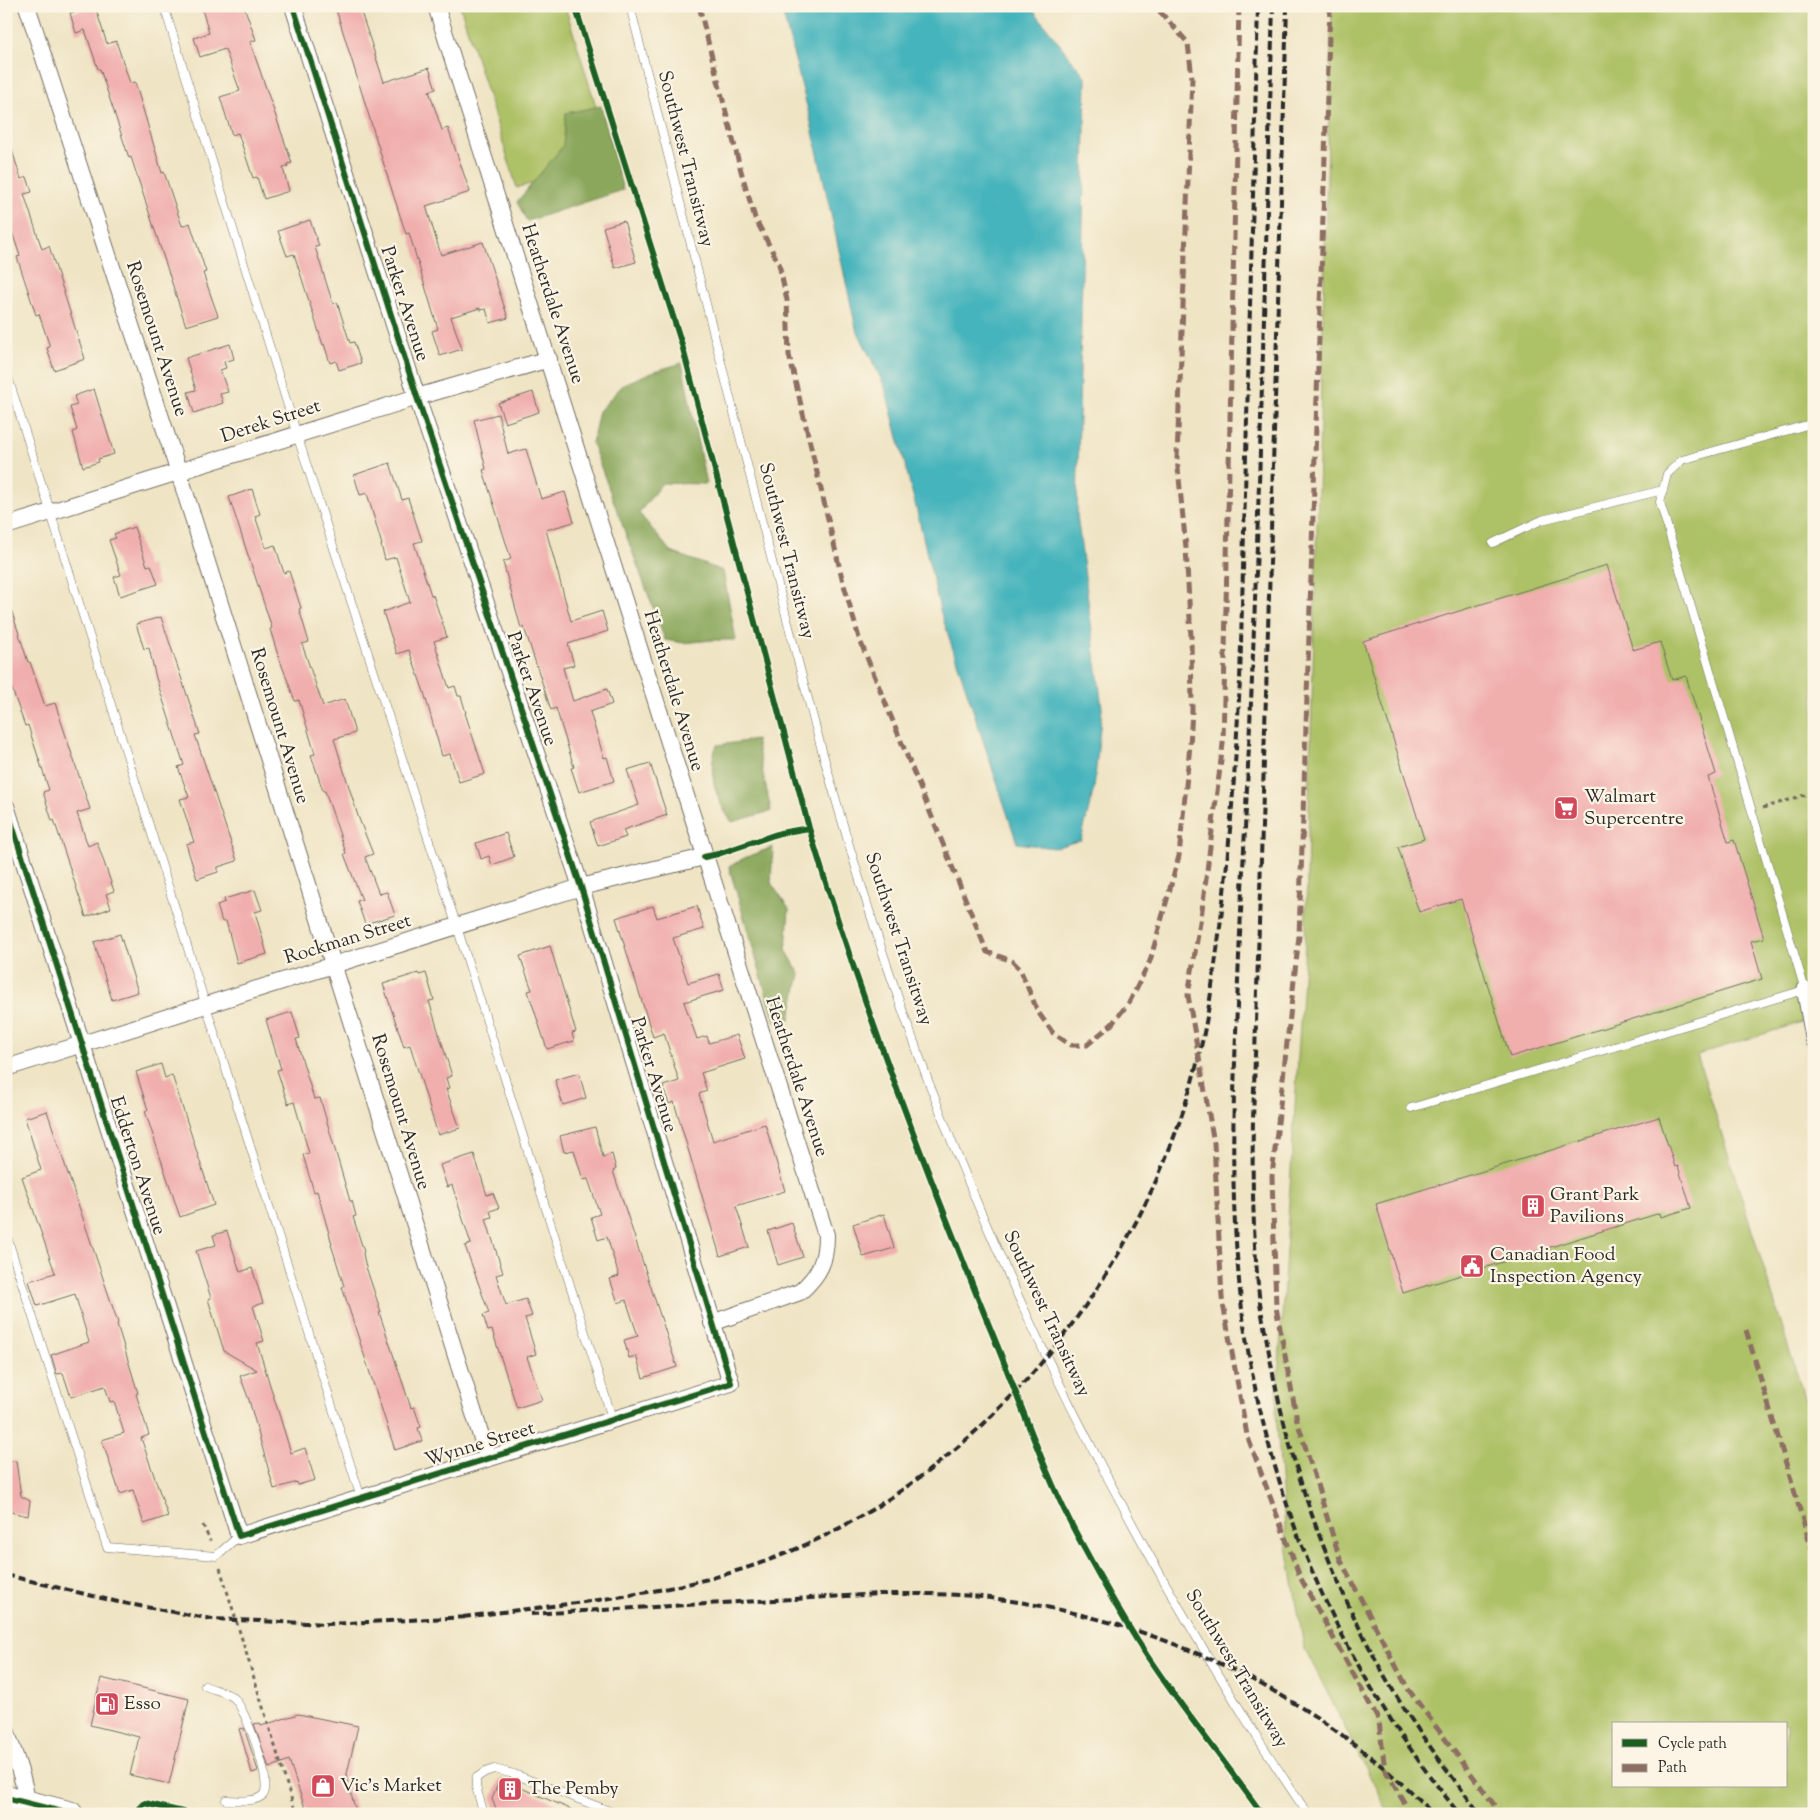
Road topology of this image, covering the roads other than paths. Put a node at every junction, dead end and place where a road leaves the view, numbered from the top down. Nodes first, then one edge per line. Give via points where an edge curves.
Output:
1 (27, 6) edge
2 (164, 6) edge
3 (293, 6) edge
4 (436, 6) edge
5 (630, 6) edge
6 (549, 359) junction
7 (6, 371) edge
8 (417, 397) junction
9 (1814, 423) edge
10 (297, 435) junction
11 (179, 473) junction
12 (1663, 490) junction
13 (51, 512) junction
14 (6, 526) edge
15 (1493, 543) dead end
16 (6, 806) edge
17 (704, 857) junction
18 (581, 887) junction
19 (457, 927) junction
20 (334, 966) junction
21 (1809, 988) edge
22 (206, 1006) junction
23 (1814, 1040) edge
24 (82, 1044) junction
25 (6, 1068) edge
26 (1411, 1108) dead end
27 (6, 1234) edge
28 (712, 1323) junction
29 (731, 1384) joint
30 (612, 1420) junction
31 (488, 1458) junction
32 (361, 1498) junction
33 (239, 1536) junction
34 (206, 1686) dead end
35 (6, 1730) edge
36 (226, 1800) dead end
37 (20, 1805) edge
38 (70, 1814) edge
39 (484, 1814) edge
40 (617, 1814) edge
41 (1308, 1814) edge

1 - 11 street, Rosemount Avenue
2 - 10 lane
3 - 8 street, Parker Avenue
4 - 6 street, Heatherdale Avenue
5 - 41 lane, Southwest Transitway via 806,694 848,841 918,1053 1016,1291 1082,1430 1220,1678
6 - 8 street, Derek Street
6 - 17 street, Heatherdale Avenue
7 - 13 lane
8 - 10 street, Derek Street
8 - 18 street, Parker Avenue
9 - 12 lane via 1682,460 1667,474
10 - 11 street, Derek Street
10 - 19 lane
11 - 13 street, Derek Street
11 - 20 street, Rosemount Avenue
12 - 15 lane via 1542,520
12 - 21 lane via 1660,502 1751,812
13 - 14 street, Derek Street
13 - 22 lane
16 - 24 street, Edderton Avenue
17 - 18 street, Rockman Street
17 - 28 street, Heatherdale Avenue via 826,1235 823,1263 800,1292
18 - 19 street, Rockman Street
18 - 28 street, Parker Avenue
19 - 20 street, Rockman Street
19 - 30 lane
20 - 22 street, Rockman Street
20 - 31 street, Rosemount Avenue
21 - 23 street
21 - 26 lane
22 - 24 street, Rockman Street
22 - 32 lane
24 - 25 street, Rockman Street
24 - 33 street, Edderton Avenue
27 - 33 lane via 107,1547 216,1556
28 - 29 street, Parker Avenue
29 - 30 street, Wynne Street
30 - 31 street, Wynne Street
31 - 32 street, Wynne Street
32 - 33 street, Wynne Street
34 - 36 lane via 234,1698 249,1726 267,1787 263,1795 254,1800
35 - 37 street via 20,1771
37 - 38 main road
39 - 40 lane via 476,1778 494,1769

